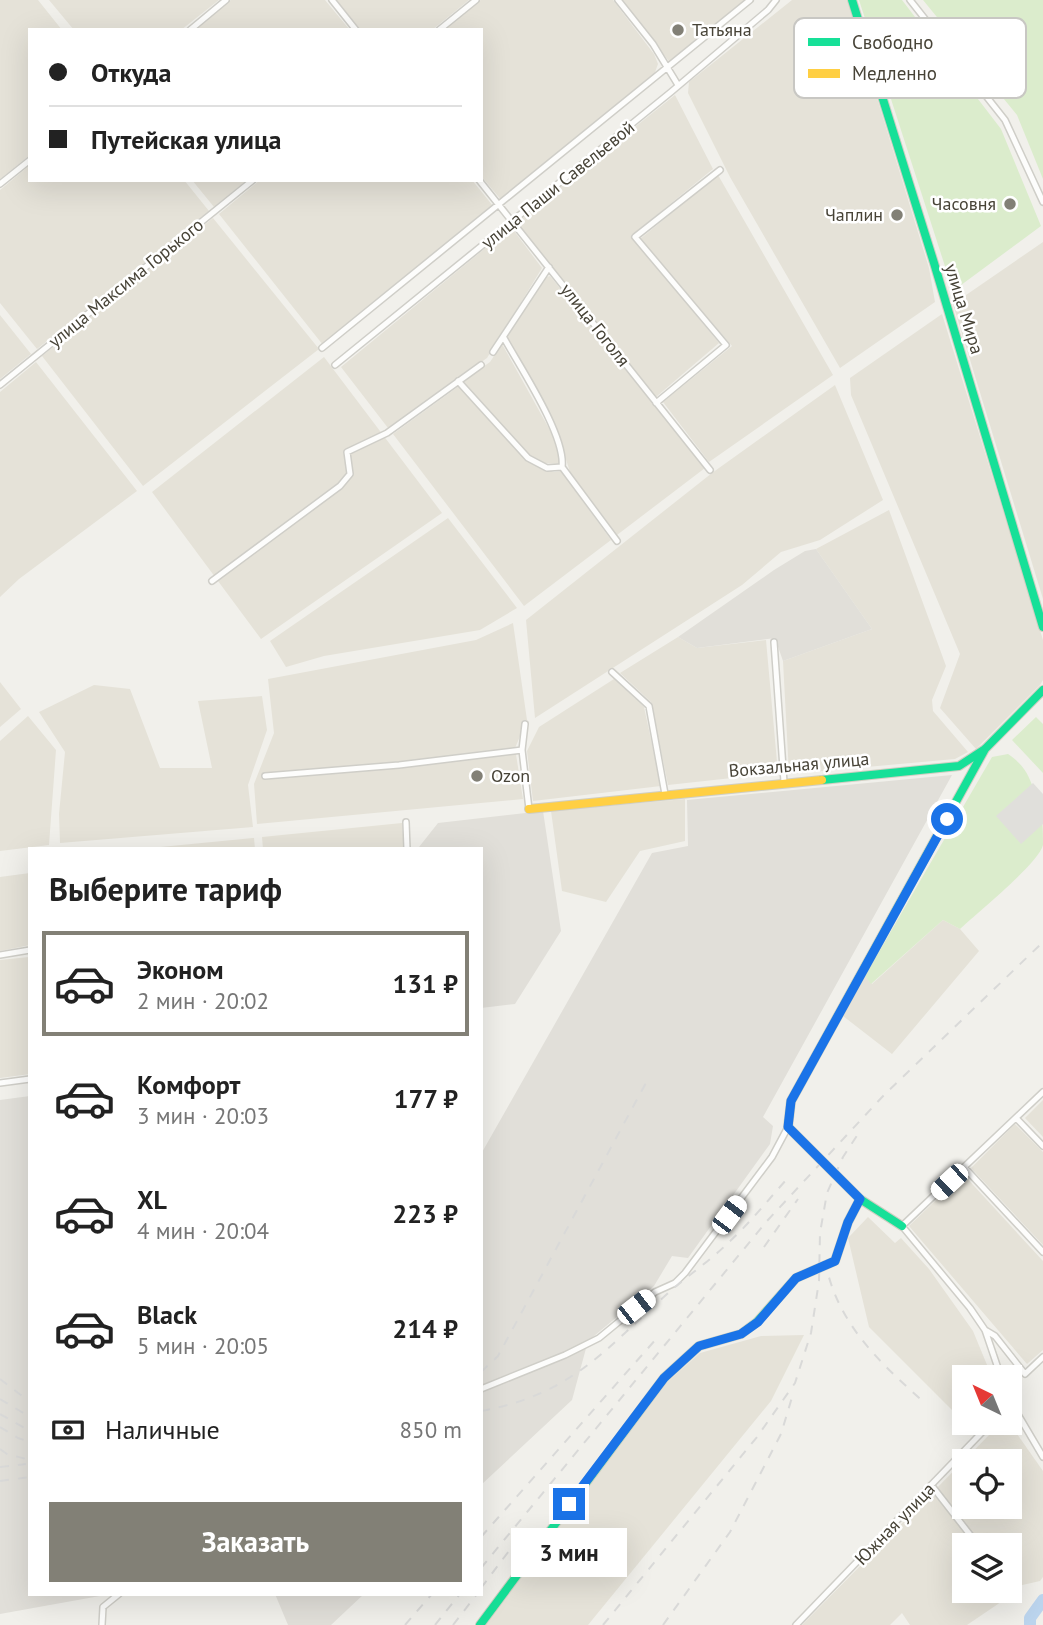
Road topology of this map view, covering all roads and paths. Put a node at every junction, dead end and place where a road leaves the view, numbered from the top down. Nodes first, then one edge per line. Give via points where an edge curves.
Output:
1 (226, 0) edge
2 (332, 0) edge
3 (476, 0) edge
4 (618, 0) edge
5 (750, 0) edge
6 (776, 0) edge
7 (852, 0) edge
8 (910, 0) edge
9 (858, 18) edge
10 (924, 18) edge
11 (192, 28) edge
12 (354, 28) edge
13 (441, 28) edge
14 (667, 67) junction
15 (678, 85) junction
16 (883, 98) edge
17 (988, 98) edge
18 (28, 162) edge
19 (720, 170) dead end
20 (251, 182) edge
21 (481, 182) edge
22 (0, 184) edge
23 (1043, 202) edge
24 (498, 204) junction
25 (513, 222) junction
26 (549, 267) junction
27 (503, 338) junction
28 (322, 348) dead end
29 (493, 352) dead end
30 (335, 365) dead end
31 (481, 365) dead end
32 (458, 381) junction
33 (0, 385) edge
34 (656, 403) junction
35 (562, 467) junction
36 (710, 470) dead end
37 (617, 541) dead end
38 (212, 581) dead end
39 (1043, 627) edge
40 (774, 642) dead end
41 (612, 673) dead end
42 (1042, 691) edge
43 (525, 724) dead end
44 (985, 749) junction
45 (522, 750) junction
46 (265, 776) dead end
47 (784, 782) junction
48 (665, 793) junction
49 (529, 809) joint
50 (406, 822) dead end
51 (407, 847) edge
52 (28, 950) edge
53 (0, 955) edge
54 (28, 1079) edge
55 (0, 1083) edge
56 (1043, 1092) edge
57 (1016, 1118) junction
58 (788, 1127) junction
59 (1043, 1146) edge
60 (964, 1167) junction
61 (860, 1199) junction
62 (902, 1226) junction
63 (1043, 1252) edge
64 (985, 1331) junction
65 (1043, 1357) edge
66 (997, 1365) edge
67 (483, 1388) edge
68 (1022, 1421) edge
69 (980, 1435) edge
70 (1043, 1457) edge
71 (932, 1486) junction
72 (969, 1533) edge
73 (117, 1596) edge
74 (102, 1625) edge
75 (480, 1625) edge
76 (796, 1625) edge

1 - 11 street
2 - 12 street
3 - 13 street
4 - 14 street
5 - 14 street, улица Паши Савельевой
6 - 15 street, улица Паши Савельевой
7 - 9 street, улица Мира
8 - 10 street
14 - 15 street
14 - 24 street, улица Паши Савельевой
15 - 25 street, улица Паши Савельевой
16 - 39 street, улица Мира
17 - 23 street via 1005,120
18 - 22 street
19 - 34 street via 635,237 726,345
20 - 33 street, улица Максима Горького
21 - 24 street, улица Гоголя
24 - 25 street, улица Гоголя
24 - 28 street, улица Паши Савельевой
25 - 26 street, улица Гоголя
25 - 30 street, улица Паши Савельевой
26 - 27 street
26 - 34 street, улица Гоголя
27 - 29 street
27 - 35 street via 550,421 564,458
31 - 32 street
32 - 35 street via 528,458 547,468
32 - 38 street via 387,433 347,452 350,474 340,486
34 - 36 street, улица Гоголя
35 - 37 street
40 - 47 street
41 - 48 street via 649,706
42 - 44 street, Вокзальная улица
43 - 45 street
44 - 47 street, Вокзальная улица via 959,765
44 - 58 street via 791,1101
45 - 46 street
45 - 49 street
47 - 48 street, Вокзальная улица
48 - 49 street, Вокзальная улица
50 - 51 street
52 - 53 street
54 - 55 street
56 - 57 street
57 - 59 street
57 - 60 street
58 - 61 street
58 - 67 street via 772,1157 675,1283 656,1292 598,1338
60 - 62 street
60 - 63 street
61 - 62 street
61 - 75 street via 835,1261 796,1278 758,1322 741,1334 699,1346 664,1378
62 - 64 street
64 - 65 street via 995,1336 1025,1374
64 - 66 street
68 - 70 street
69 - 71 street, Южная улица
71 - 72 street
71 - 76 street, Южная улица
73 - 74 street via 103,1607

